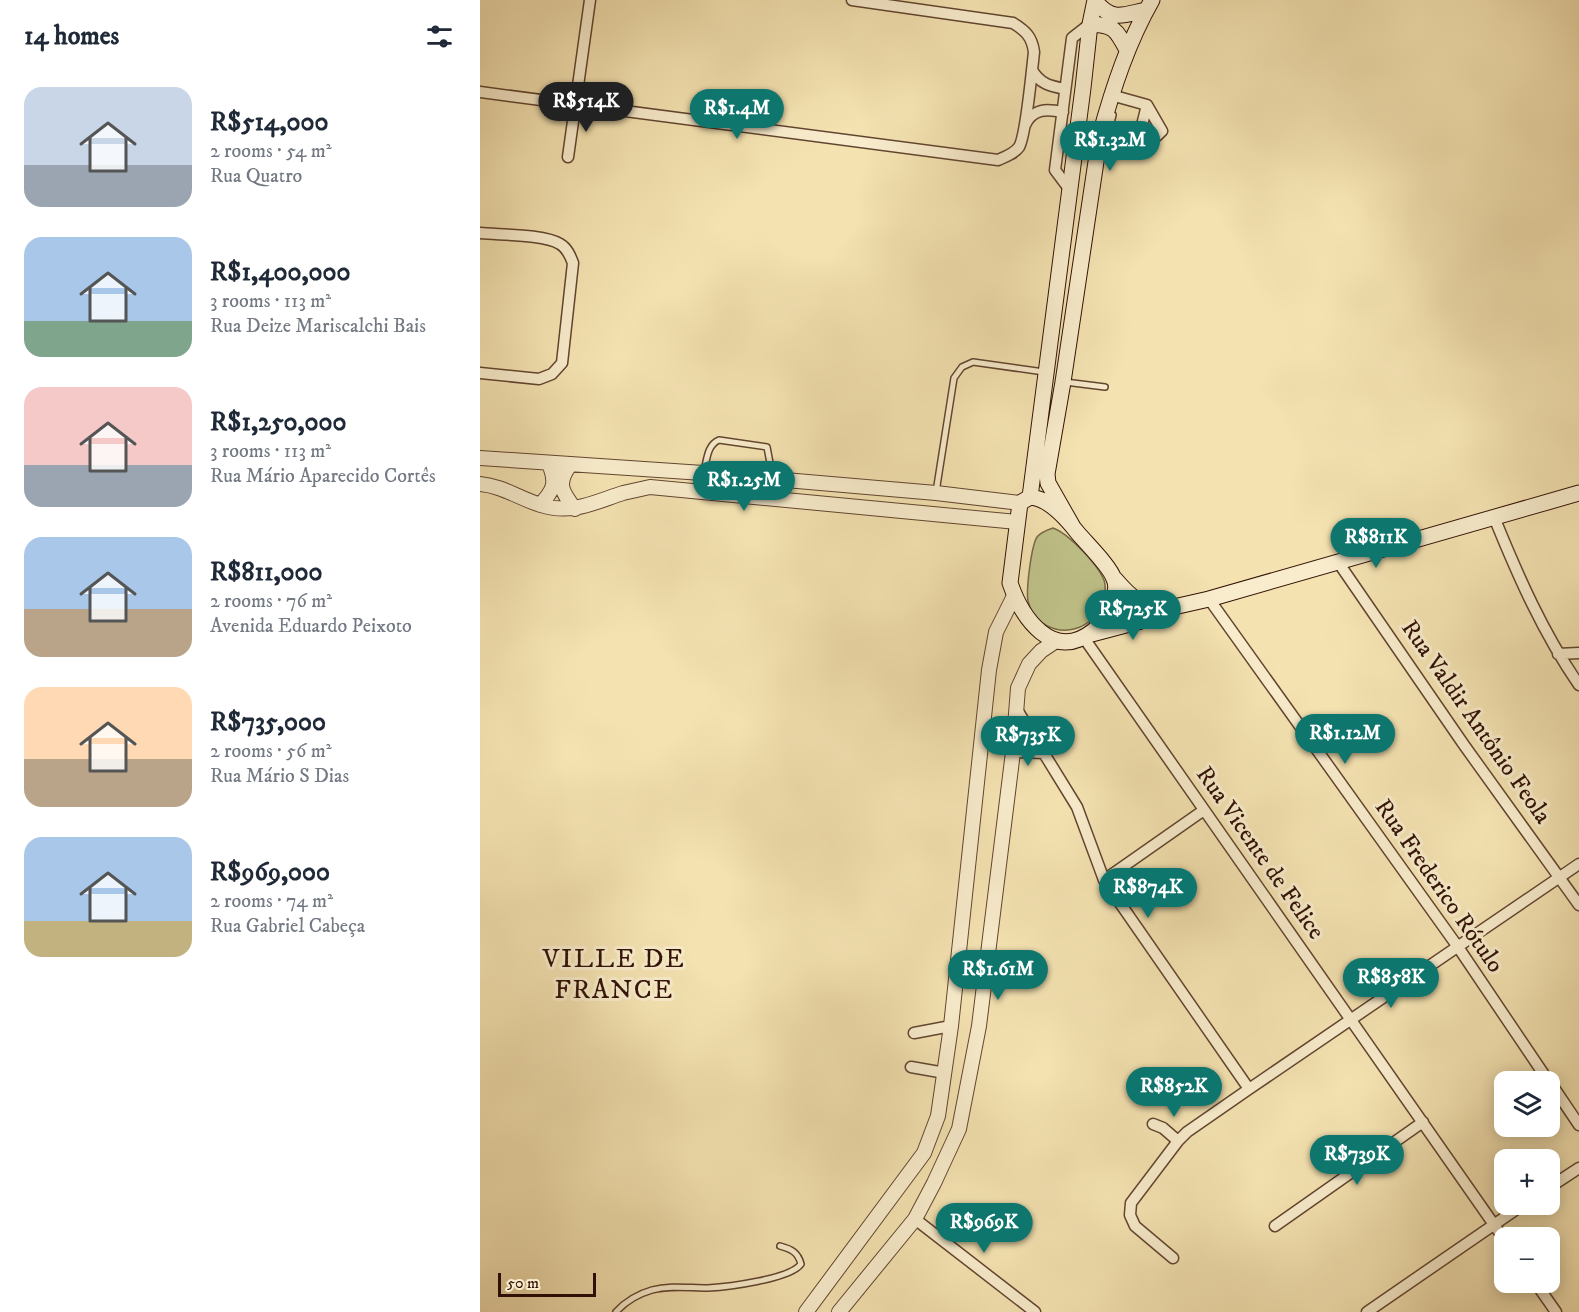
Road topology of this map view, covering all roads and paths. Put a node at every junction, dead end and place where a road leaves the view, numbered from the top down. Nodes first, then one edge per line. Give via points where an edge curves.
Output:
1 (590, 0) edge
2 (852, 0) edge
3 (1095, 0) edge
4 (1149, 5) edge
5 (1090, 24) junction
6 (1127, 50) junction
7 (1032, 70) junction
8 (1065, 89) junction
9 (480, 92) edge
10 (1115, 96) junction
11 (576, 104) junction
12 (1147, 105) junction
13 (1063, 112) junction
14 (1024, 128) junction
15 (1104, 135) junction
16 (1137, 145) junction
17 (568, 157) dead end
18 (1070, 190) junction
19 (480, 233) edge
20 (1047, 373) junction
21 (480, 374) edge
22 (1063, 382) junction
23 (1105, 387) dead end
24 (480, 458) edge
25 (549, 464) junction
26 (570, 465) junction
27 (703, 473) junction
28 (773, 480) junction
29 (480, 484) edge
30 (1579, 493) edge
31 (936, 494) junction
32 (1025, 500) junction
33 (540, 505) junction
34 (575, 509) junction
35 (1494, 517) junction
36 (1017, 522) junction
37 (1073, 527) junction
38 (1338, 562) junction
39 (1115, 579) junction
40 (1014, 596) junction
41 (1209, 599) junction
42 (1165, 609) junction
43 (1086, 636) junction
44 (1056, 641) junction
45 (1579, 653) edge
46 (1558, 654) junction
47 (1579, 685) edge
48 (1016, 708) junction
49 (1012, 752) junction
50 (1045, 753) junction
51 (1204, 810) junction
52 (1579, 864) edge
53 (1560, 877) junction
54 (1104, 880) junction
55 (1579, 905) edge
56 (1458, 947) junction
57 (1351, 1019) junction
58 (951, 1026) junction
59 (914, 1033) dead end
60 (911, 1067) dead end
61 (1542, 1071) edge
62 (945, 1073) junction
63 (1248, 1089) junction
64 (1560, 1098) edge
65 (1423, 1122) junction
66 (1153, 1124) dead end
67 (1579, 1125) edge
68 (1178, 1141) junction
69 (1579, 1168) edge
70 (1560, 1181) edge
71 (1508, 1215) edge
72 (915, 1219) junction
73 (1494, 1224) junction
74 (1275, 1226) dead end
75 (1496, 1227) edge
76 (780, 1246) dead end
77 (1173, 1258) dead end
78 (1543, 1293) edge
79 (616, 1312) edge
80 (806, 1312) edge
81 (839, 1312) edge
82 (1035, 1312) edge
83 (1367, 1312) edge
84 (1556, 1312) edge

1 - 11 street
2 - 7 street via 1013,23 1026,31 1032,41
3 - 4 main road via 1113,15
3 - 5 main road
4 - 6 main road
5 - 6 main road via 1112,27
5 - 8 street via 1072,38
5 - 18 main road
6 - 10 main road
7 - 8 street via 1040,81
7 - 14 street
8 - 13 street
9 - 11 street
10 - 12 street
10 - 15 main road
11 - 14 street via 998,160 1019,147
11 - 17 street
12 - 16 street
12 - 16 street via 1162,131 1152,141
13 - 14 street via 1046,109 1028,120
13 - 18 street via 1055,170
15 - 16 street
15 - 22 main road
18 - 20 main road
19 - 21 street via 552,239 563,245 573,263 562,363 552,374 539,379
20 - 31 lane via 973,362 962,367 954,378
20 - 32 main road
22 - 23 lane
22 - 37 main road via 1047,474 1048,483
24 - 25 street
25 - 26 street
25 - 33 street via 554,484
26 - 27 street
26 - 34 street via 562,486
27 - 28 street
27 - 28 lane via 710,447 719,440 767,447
28 - 31 street
29 - 33 street via 494,485
30 - 35 main road
31 - 32 street
32 - 36 main road
32 - 37 main road via 1038,498
33 - 34 street
34 - 36 street via 650,487
35 - 38 main road
35 - 46 street via 1523,587
36 - 40 main road via 1010,583
37 - 39 main road
38 - 41 main road
38 - 53 street, Rua Valdir Antônio Feola
39 - 42 main road via 1131,597
39 - 43 main road via 1110,610 1101,625
40 - 44 main road via 1035,627
40 - 58 street via 996,632 989,670
41 - 42 main road
41 - 56 street, Rua Frederico Rótulo
42 - 43 main road via 1141,621
43 - 44 main road
43 - 51 street, Rua Vicente de Felice
44 - 48 street via 1029,664 1018,688
45 - 46 street
46 - 47 street
48 - 49 street
48 - 50 street
49 - 50 street
49 - 72 street via 969,1082 959,1129
50 - 54 street via 1077,807
51 - 54 street
51 - 57 street, Rua Vicente de Felice
52 - 53 street
53 - 55 street, Rua Valdir Antônio Feola
53 - 56 street
54 - 63 street
56 - 57 street
56 - 61 street, Rua Frederico Rótulo
57 - 63 street
57 - 65 street, Rua Vicente de Felice
58 - 59 street
58 - 62 street
60 - 62 street
62 - 80 street via 938,1116 924,1153
63 - 68 street
64 - 67 street, Rua Frederico Rótulo
65 - 73 street, Rua Vicente de Felice
65 - 74 street
66 - 68 street
68 - 77 street via 1131,1203 1130,1215 1135,1226
69 - 70 street
71 - 73 street
72 - 81 street
72 - 82 street
73 - 75 street, Rua Vicente de Felice
73 - 83 street
76 - 79 lane via 799,1256 798,1269 710,1288 653,1289 639,1294
78 - 84 street

